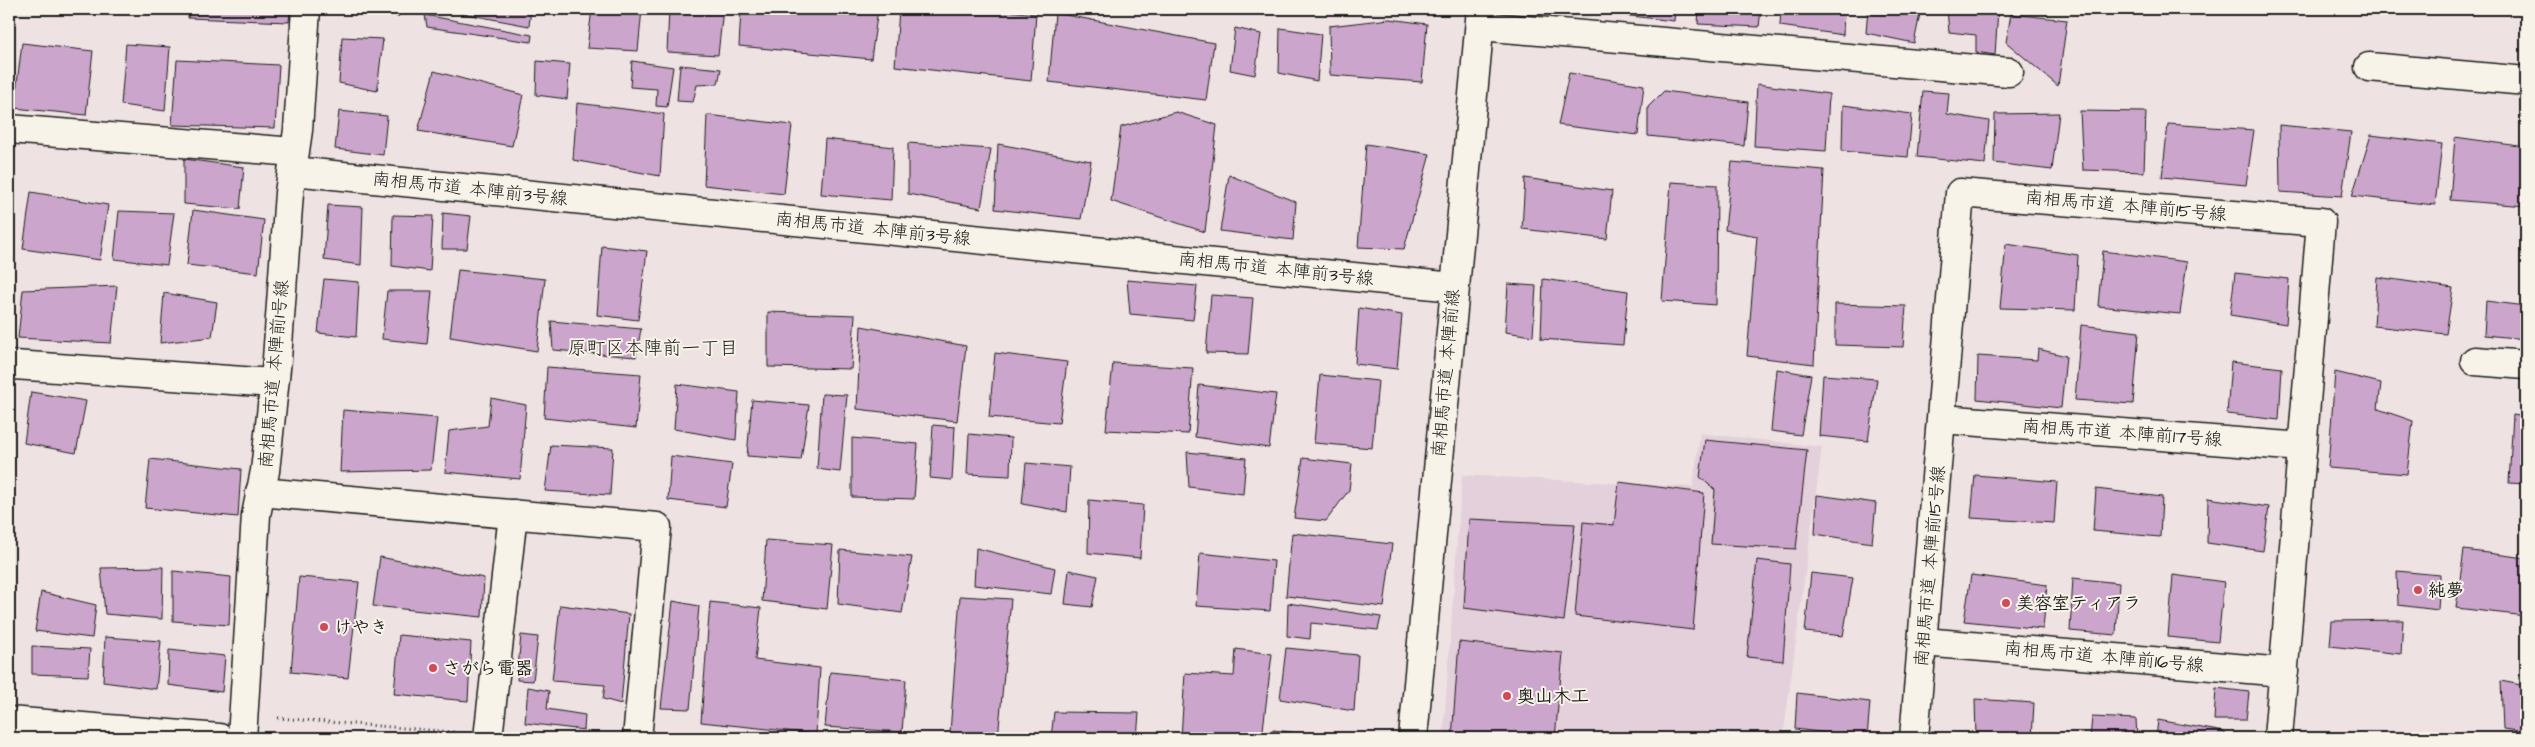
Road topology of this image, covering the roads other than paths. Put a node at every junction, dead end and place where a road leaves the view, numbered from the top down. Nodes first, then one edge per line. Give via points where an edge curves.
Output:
1 (306, 9) edge
2 (1480, 17) edge
3 (2369, 67) dead end
4 (2009, 72) dead end
5 (2526, 81) edge
6 (9, 129) edge
7 (293, 162) junction
8 (1454, 287) junction
9 (2475, 362) dead end
10 (14, 365) dead end
11 (2526, 365) edge
12 (273, 384) junction
13 (1942, 419) junction
14 (2302, 447) junction
15 (260, 492) junction
16 (513, 514) junction
17 (1923, 642) junction
18 (2284, 672) junction
19 (9, 725) edge
20 (488, 736) edge
21 (219, 738) edge
22 (242, 738) edge
23 (638, 738) edge
24 (1413, 738) edge
25 (1914, 738) edge
26 (2278, 738) edge

1 - 7 street, 南相馬市道 本陣前1号線
2 - 4 street
2 - 8 street, 南相馬市道 本陣前線
3 - 5 street
6 - 7 street, 南相馬市道 本陣前3号線
7 - 8 street, 南相馬市道 本陣前3号線
7 - 12 street, 南相馬市道 本陣前1号線
8 - 24 street, 南相馬市道 本陣前線
9 - 11 street
10 - 12 street
12 - 15 street, 南相馬市道 本陣前1号線
13 - 14 street, 南相馬市道 本陣前17号線
13 - 14 street, 南相馬市道 本陣前15号線 via 1960,193 1990,195 2320,222
13 - 17 street, 南相馬市道 本陣前15号線
14 - 18 street, 南相馬市道 本陣前15号線
15 - 16 street
15 - 22 street, 南相馬市道 本陣前1号線
16 - 20 street
16 - 23 street via 657,527
17 - 18 street, 南相馬市道 本陣前16号線
17 - 25 street, 南相馬市道 本陣前15号線
18 - 26 street, 南相馬市道 本陣前15号線
19 - 21 street

